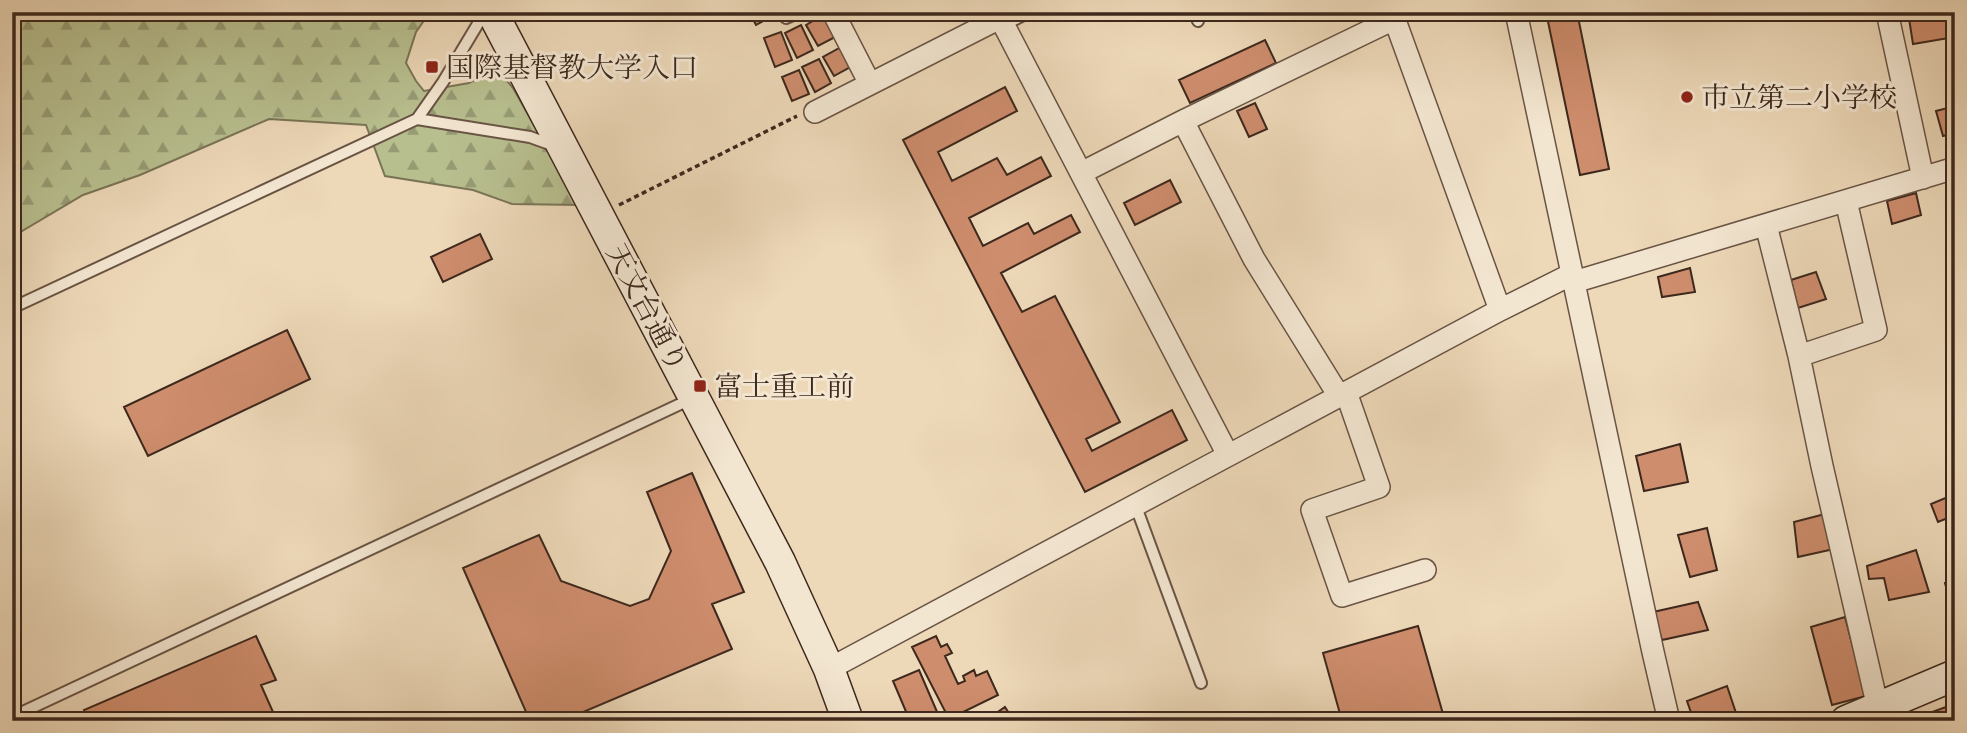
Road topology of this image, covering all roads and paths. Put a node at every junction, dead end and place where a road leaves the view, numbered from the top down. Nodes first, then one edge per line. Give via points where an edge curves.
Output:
1 (485, 12) edge
2 (492, 12) edge
3 (783, 12) edge
4 (800, 12) edge
5 (833, 12) edge
6 (1029, 12) edge
7 (1516, 12) edge
8 (1887, 12) edge
9 (1393, 16) edge
10 (1000, 18) edge
11 (870, 84) junction
12 (815, 112) joint
13 (417, 119) junction
14 (1183, 121) junction
15 (564, 149) junction
16 (1955, 168) edge
17 (1081, 173) junction
18 (1923, 178) junction
19 (1846, 201) junction
20 (598, 215) junction
21 (1766, 225) junction
22 (1573, 278) junction
23 (12, 308) edge
24 (1500, 310) junction
25 (1799, 356) junction
26 (1342, 394) junction
27 (693, 397) junction
28 (1228, 455) junction
29 (1135, 505) junction
30 (1425, 570) dead end
31 (829, 668) junction
32 (1955, 675) edge
33 (1201, 683) dead end
34 (1878, 708) junction
35 (12, 717) edge
36 (848, 721) edge
37 (1669, 721) edge
38 (1846, 721) edge

1 - 13 lane
2 - 15 main road, 天文台通り
3 - 4 lane via 786,18
5 - 11 street
6 - 10 lane
7 - 22 street
8 - 18 street
9 - 14 street
9 - 24 street
10 - 11 street
10 - 17 street
11 - 12 street
12 - 20 path via 800,114
13 - 15 lane via 530,137
13 - 23 lane
14 - 17 street
14 - 26 street via 1254,259
15 - 20 main road, 天文台通り
16 - 18 street
17 - 28 street
18 - 19 street
19 - 21 street
19 - 25 street via 1876,330
20 - 27 main road, 天文台通り
21 - 22 street
21 - 25 street
22 - 24 street
22 - 37 street
24 - 26 street
25 - 34 street
26 - 28 street
26 - 30 street via 1379,487 1312,510 1342,596
27 - 31 main road, 天文台通り via 785,572
27 - 35 lane
28 - 29 street
29 - 31 street
29 - 33 lane
31 - 36 main road, 天文台通り
32 - 34 main road
34 - 38 main road

